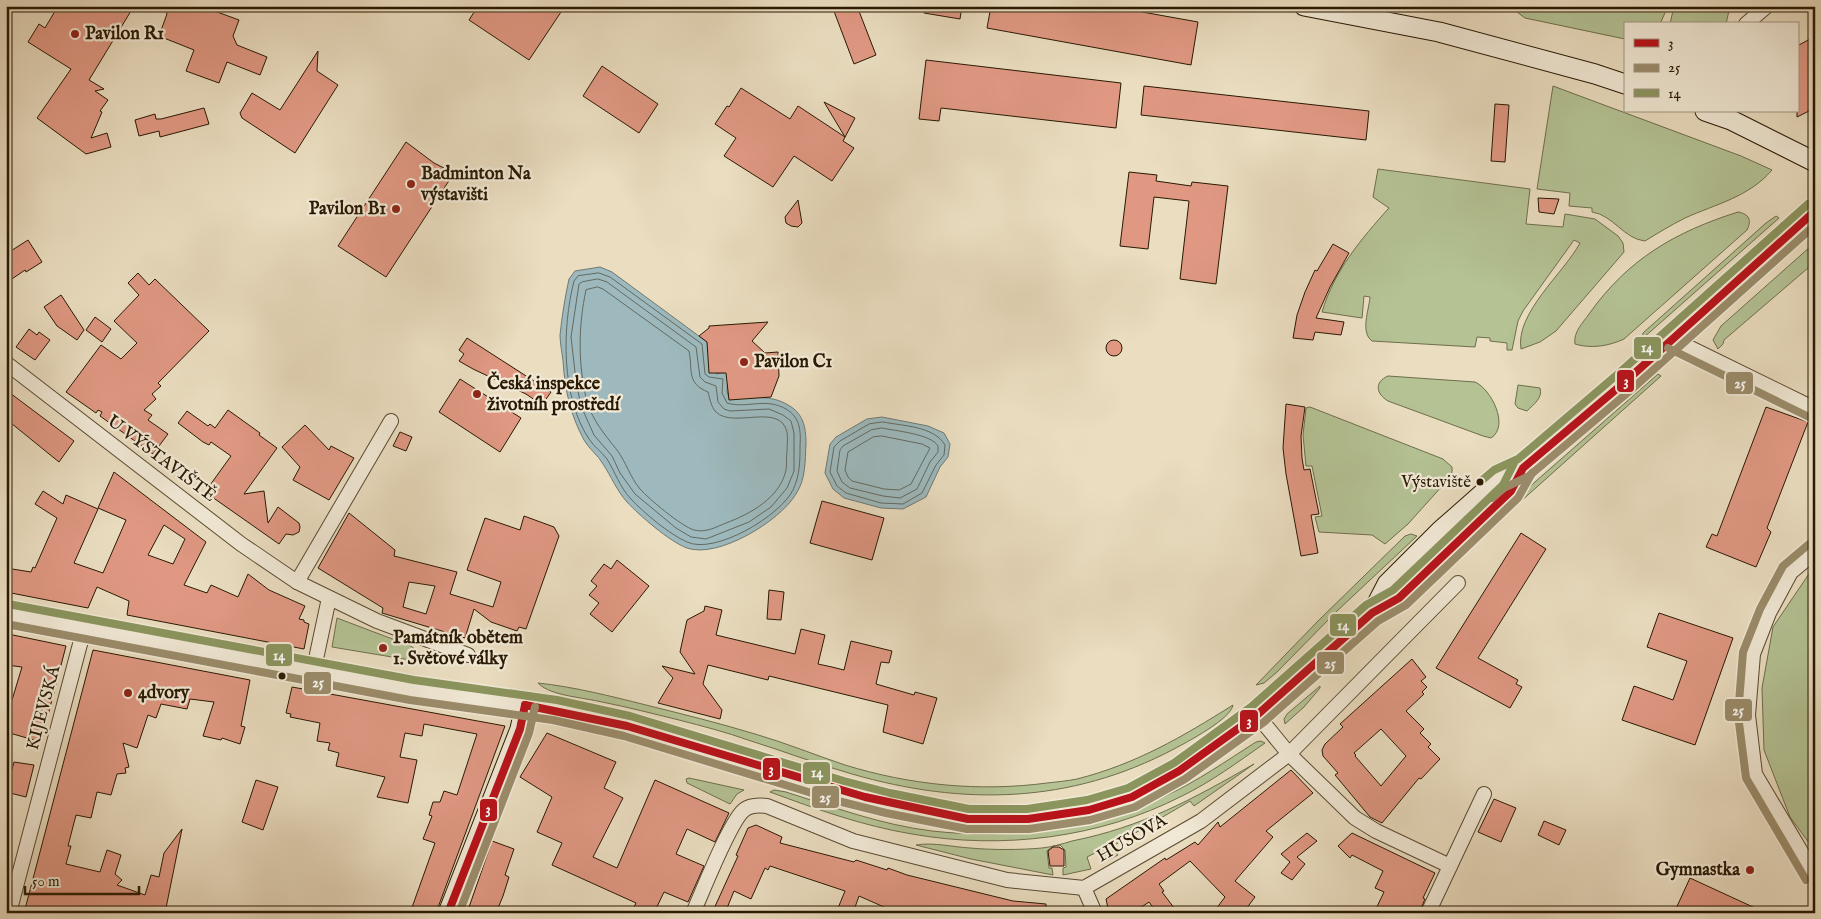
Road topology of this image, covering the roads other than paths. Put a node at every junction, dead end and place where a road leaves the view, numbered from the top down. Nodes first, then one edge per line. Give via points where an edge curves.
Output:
1 (1304, 6) edge
2 (1767, 6) edge
3 (1748, 22) edge
4 (1624, 84) edge
5 (1710, 112) edge
6 (1729, 116) edge
7 (1815, 162) edge
8 (1815, 211) edge
9 (1672, 339) junction
10 (6, 363) edge
11 (1815, 409) edge
12 (391, 421) dead end
13 (1815, 552) edge
14 (296, 582) junction
15 (1458, 583) dead end
16 (329, 598) junction
17 (6, 614) edge
18 (84, 629) junction
19 (468, 655) dead end
20 (313, 672) junction
21 (525, 705) junction
22 (1257, 715) junction
23 (1289, 754) junction
24 (1484, 794) dead end
25 (1450, 866) junction
26 (1815, 875) edge
27 (1084, 888) junction
28 (10, 913) edge
29 (448, 913) edge
30 (694, 913) edge
31 (1095, 913) edge
32 (1428, 913) edge

1 - 4 street via 1439,32
2 - 3 street
5 - 6 street
6 - 7 street
8 - 9 street
9 - 11 street
9 - 22 street via 1523,468 1511,492 1399,598 1372,612
10 - 14 street, U VÝSTAVIŠTĚ via 241,544
12 - 14 street
13 - 26 street via 1791,572 1766,621 1753,654 1748,715 1754,774
14 - 16 street, U VÝSTAVIŠTĚ
15 - 23 street, HUSOVA
16 - 19 street, U VÝSTAVIŠTĚ via 378,621
16 - 20 street
17 - 18 street
18 - 20 street
18 - 28 street, KIJEVSKÁ
20 - 21 street via 431,693
21 - 22 street via 627,726 865,797 968,819 1028,819 1089,810 1132,796 1179,771
21 - 29 street via 520,729
22 - 23 street
23 - 25 street via 1365,826
23 - 27 street, HUSOVA via 1201,821
24 - 25 street
25 - 32 street
27 - 30 street via 1008,880 853,841 766,806 755,805 744,810 732,826
27 - 31 street

